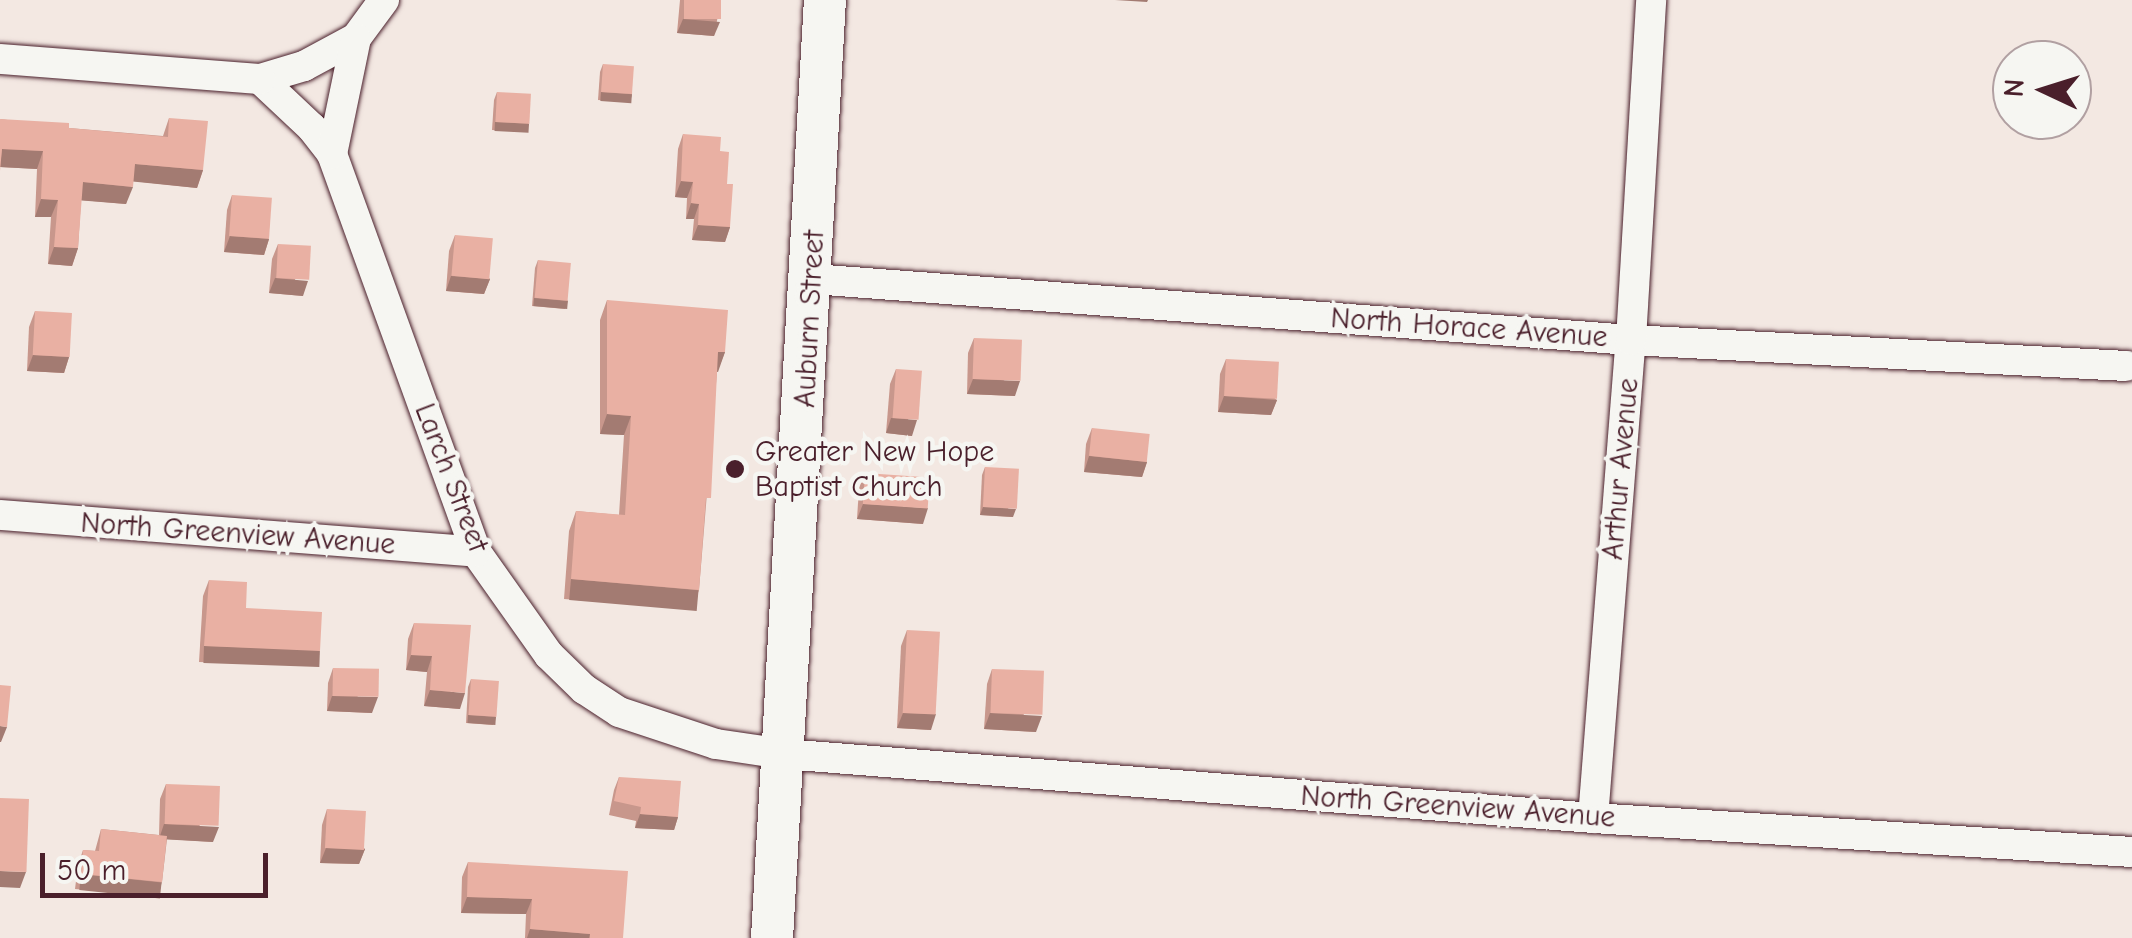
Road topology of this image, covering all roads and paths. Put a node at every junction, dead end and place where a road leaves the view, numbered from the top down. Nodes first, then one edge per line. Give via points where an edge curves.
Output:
1 (384, 0) edge
2 (825, 0) edge
3 (1651, 0) edge
4 (356, 38) junction
5 (0, 59) edge
6 (260, 79) junction
7 (332, 154) junction
8 (812, 280) junction
9 (1631, 340) junction
10 (2126, 366) dead end
11 (0, 515) edge
12 (476, 552) junction
13 (784, 754) junction
14 (1593, 818) junction
15 (2132, 852) edge
16 (772, 938) edge

1 - 4 street
2 - 8 main road, Auburn Street
3 - 9 street, Arthur Avenue
4 - 6 street via 304,66
4 - 7 street
5 - 6 street
6 - 7 street, Larch Street
7 - 12 street, Larch Street
8 - 9 street, North Horace Avenue
8 - 13 main road, Auburn Street
9 - 10 street, North Horace Avenue
9 - 14 street, Arthur Avenue
11 - 12 street, North Greenview Avenue
12 - 13 street, Larch Street via 548,655 607,704 678,734
13 - 14 street, North Greenview Avenue
13 - 16 main road, Auburn Street
14 - 15 street, North Greenview Avenue

